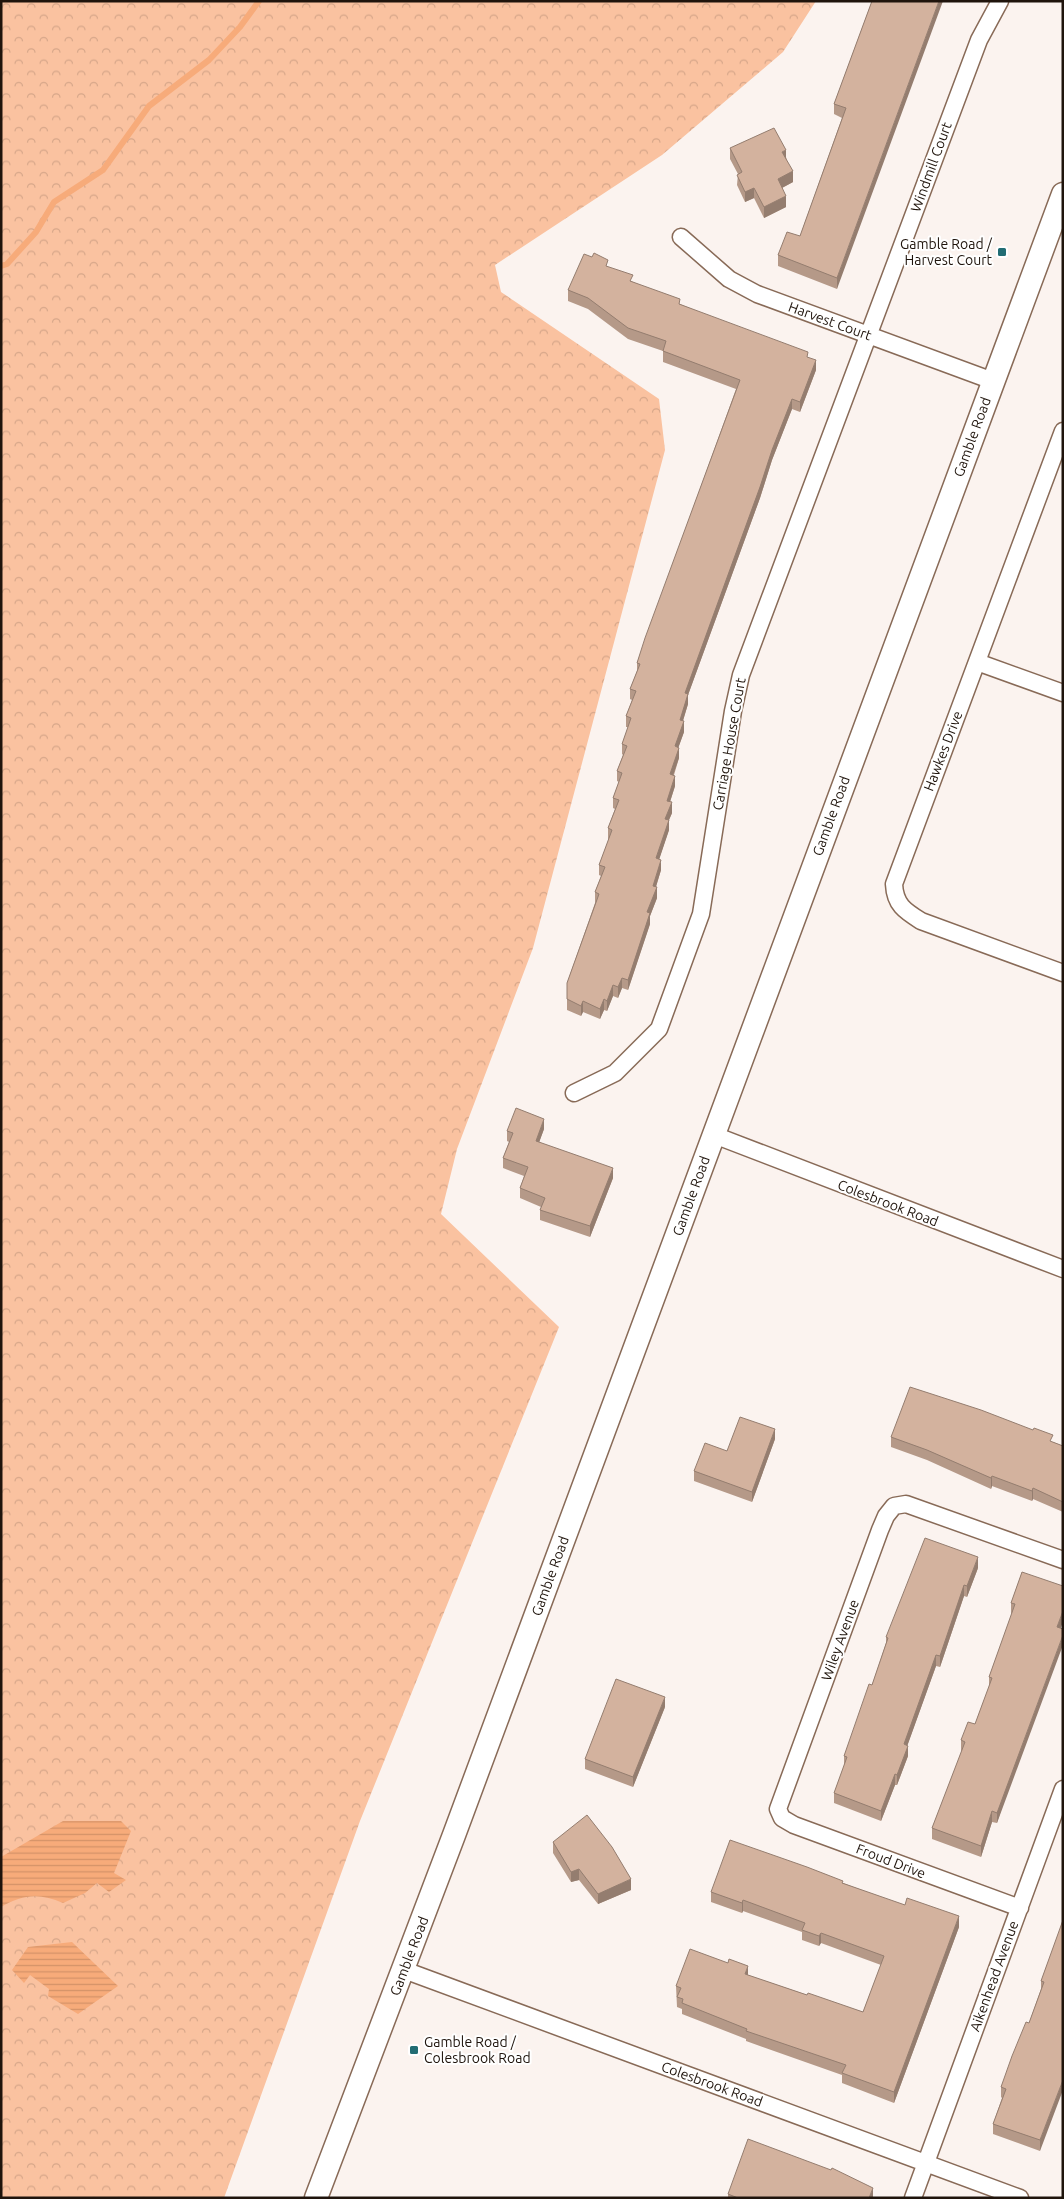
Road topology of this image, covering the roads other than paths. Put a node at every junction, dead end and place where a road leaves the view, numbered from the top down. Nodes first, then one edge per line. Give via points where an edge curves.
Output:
1 (1000, 1) edge
2 (1063, 194) edge
3 (681, 238) dead end
4 (869, 336) junction
5 (993, 381) junction
6 (1063, 431) edge
7 (977, 662) junction
8 (1063, 693) edge
9 (1063, 973) edge
10 (574, 1093) dead end
11 (714, 1135) junction
12 (1063, 1269) edge
13 (1063, 1560) edge
14 (1063, 1789) edge
15 (780, 1800) joint
16 (1020, 1908) junction
17 (404, 1970) junction
18 (926, 2163) junction
19 (316, 2198) edge
20 (913, 2198) edge
21 (1020, 2198) edge

1 - 4 street, Windmill Court via 979,40
2 - 5 main road, Gamble Road
3 - 4 street, Harvest Court via 729,279 757,294
4 - 5 street, Harvest Court
4 - 10 street, Carriage House Court via 741,675 731,719 701,914 679,979 659,1029 616,1073
5 - 11 main road, Gamble Road
6 - 7 street, Hawkes Drive
7 - 8 street
7 - 9 street, Hawkes Drive via 896,878 894,896 905,911 921,921
11 - 12 street, Colesbrook Road
11 - 17 main road, Gamble Road
13 - 15 street, Wiley Avenue via 906,1504 894,1506 886,1516
14 - 16 street, Aikenhead Avenue
15 - 16 street, Froud Drive via 778,1809 782,1818 794,1825
16 - 18 street, Aikenhead Avenue
17 - 18 street, Colesbrook Road
17 - 19 main road, Gamble Road
18 - 20 street, Aikenhead Avenue
18 - 21 street, Colesbrook Road

